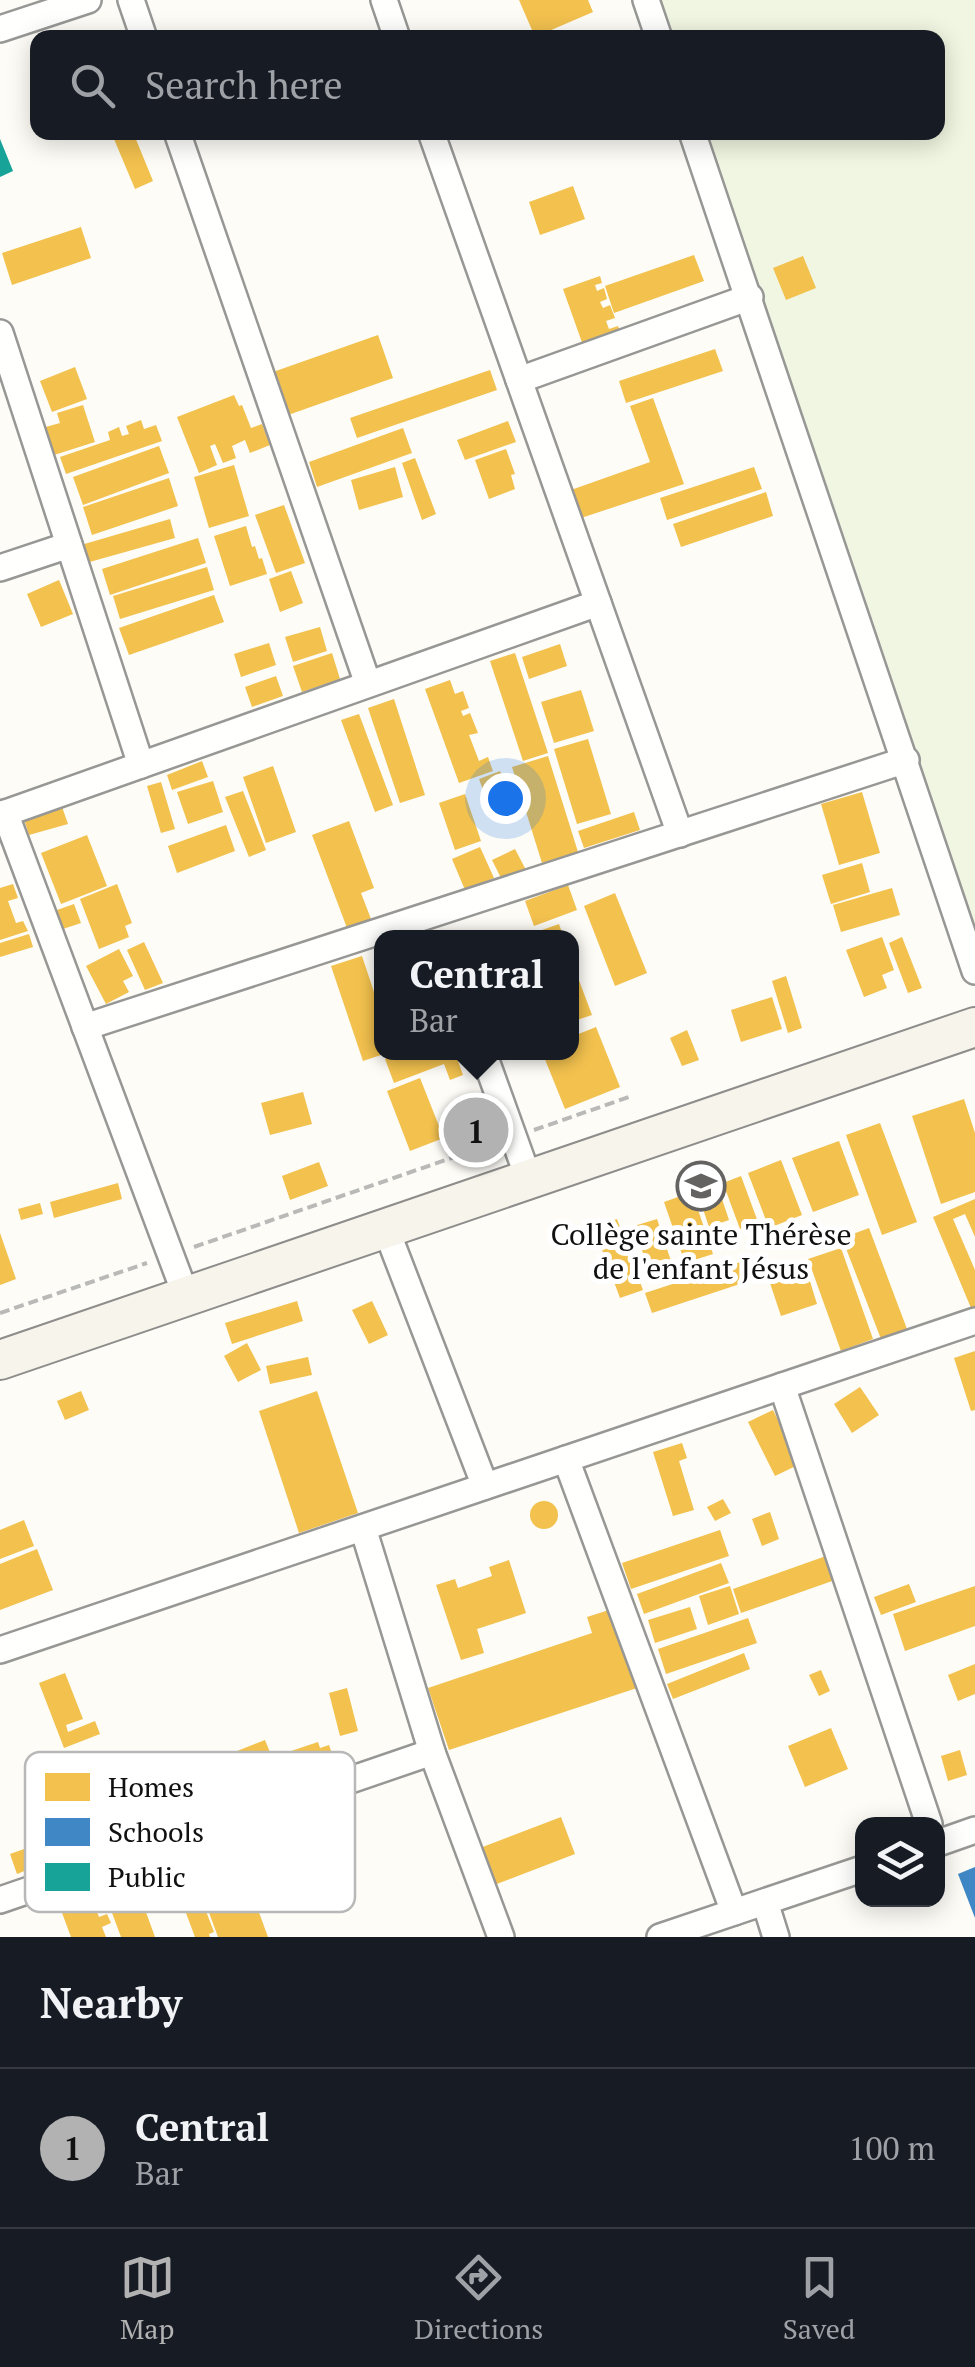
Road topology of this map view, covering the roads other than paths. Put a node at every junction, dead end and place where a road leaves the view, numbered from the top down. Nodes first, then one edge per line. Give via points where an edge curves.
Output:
1 (88, 0) edge
2 (131, 0) edge
3 (384, 0) edge
4 (646, 0) edge
5 (0, 29) edge
6 (141, 30) edge
7 (394, 30) edge
8 (656, 30) edge
9 (180, 140) edge
10 (434, 140) edge
11 (695, 140) edge
12 (750, 297) junction
13 (0, 333) edge
14 (519, 380) junction
15 (70, 545) junction
16 (0, 568) edge
17 (598, 602) junction
18 (368, 684) junction
19 (906, 760) junction
20 (141, 765) junction
21 (2, 814) edge
22 (680, 834) junction
23 (439, 925) edge
24 (374, 944) edge
25 (975, 972) edge
26 (85, 1026) junction
27 (975, 1027) edge
28 (486, 1060) edge
29 (530, 1180) junction
30 (386, 1228) junction
31 (186, 1296) junction
32 (975, 1320) edge
33 (0, 1360) edge
34 (782, 1386) junction
35 (566, 1459) junction
36 (486, 1486) junction
37 (363, 1528) junction
38 (0, 1650) edge
39 (432, 1752) junction
40 (355, 1778) edge
41 (927, 1817) edge
42 (975, 1830) edge
43 (945, 1841) edge
44 (855, 1870) edge
45 (25, 1891) edge
46 (0, 1900) edge
47 (765, 1902) junction
48 (734, 1912) junction
49 (501, 1937) edge
50 (660, 1937) edge
51 (776, 1937) edge

1 - 5 street
2 - 6 street
3 - 7 street
4 - 8 street
9 - 18 street
10 - 14 street
11 - 12 street
12 - 14 street
12 - 19 street
13 - 15 street
14 - 17 street
15 - 16 street
15 - 20 street
17 - 18 street
17 - 22 street
18 - 20 street
19 - 22 street
19 - 25 street
20 - 21 street
21 - 26 street
22 - 23 street
24 - 26 street
26 - 31 street
27 - 29 street
28 - 29 street
29 - 30 street
30 - 31 street
30 - 36 street
31 - 33 street
32 - 34 street
34 - 35 street
34 - 41 street
35 - 36 street
35 - 48 street
36 - 37 street
37 - 38 street
37 - 39 street
39 - 40 street
39 - 49 street
42 - 43 street
44 - 47 street
45 - 46 street
47 - 48 street
47 - 51 street
48 - 50 street

